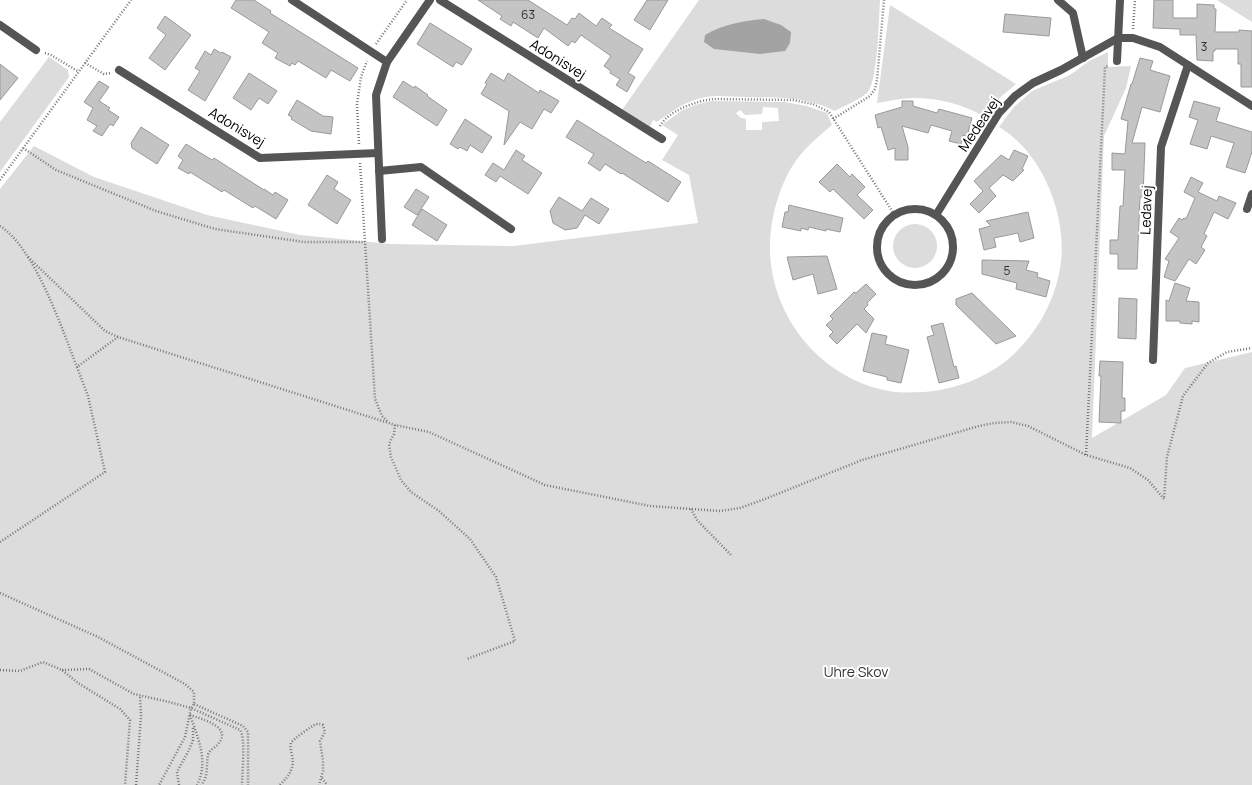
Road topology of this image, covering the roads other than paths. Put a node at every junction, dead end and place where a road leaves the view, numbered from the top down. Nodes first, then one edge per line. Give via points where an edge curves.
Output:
1 (292, 0) edge
2 (430, 0) edge
3 (440, 0) edge
4 (1058, 0) edge
5 (1120, 0) edge
6 (0, 25) edge
7 (1118, 38) junction
8 (36, 50) road end
9 (1083, 58) junction
10 (1117, 61) road end
11 (386, 62) junction
12 (1188, 65) junction
13 (120, 70) road end
14 (1252, 106) edge
15 (659, 137) road end
16 (378, 153) junction
17 (379, 171) junction
18 (1252, 194) edge
19 (1247, 209) dead end
20 (936, 214) junction
21 (511, 228) dead end
22 (382, 239) dead end
23 (1153, 360) dead end

1 - 11 street
2 - 11 street
3 - 15 street, Adonisvej
4 - 9 street via 1073,14
5 - 7 street
6 - 8 street
7 - 9 street, Medeavej
7 - 10 street
7 - 12 street via 1133,38 1160,47
9 - 20 street, Medeavej via 1033,83 1015,96 999,113
11 - 16 street via 376,95
12 - 14 street
12 - 23 street, Ledavej via 1161,147
13 - 16 street, Adonisvej via 260,158
16 - 17 street
17 - 21 street via 421,167
17 - 22 street
18 - 19 street
20 - 20 street via 948,228 954,245 950,262 940,276 924,284 906,284 890,276 879,262 876,244 882,227 894,214 908,209 923,209

